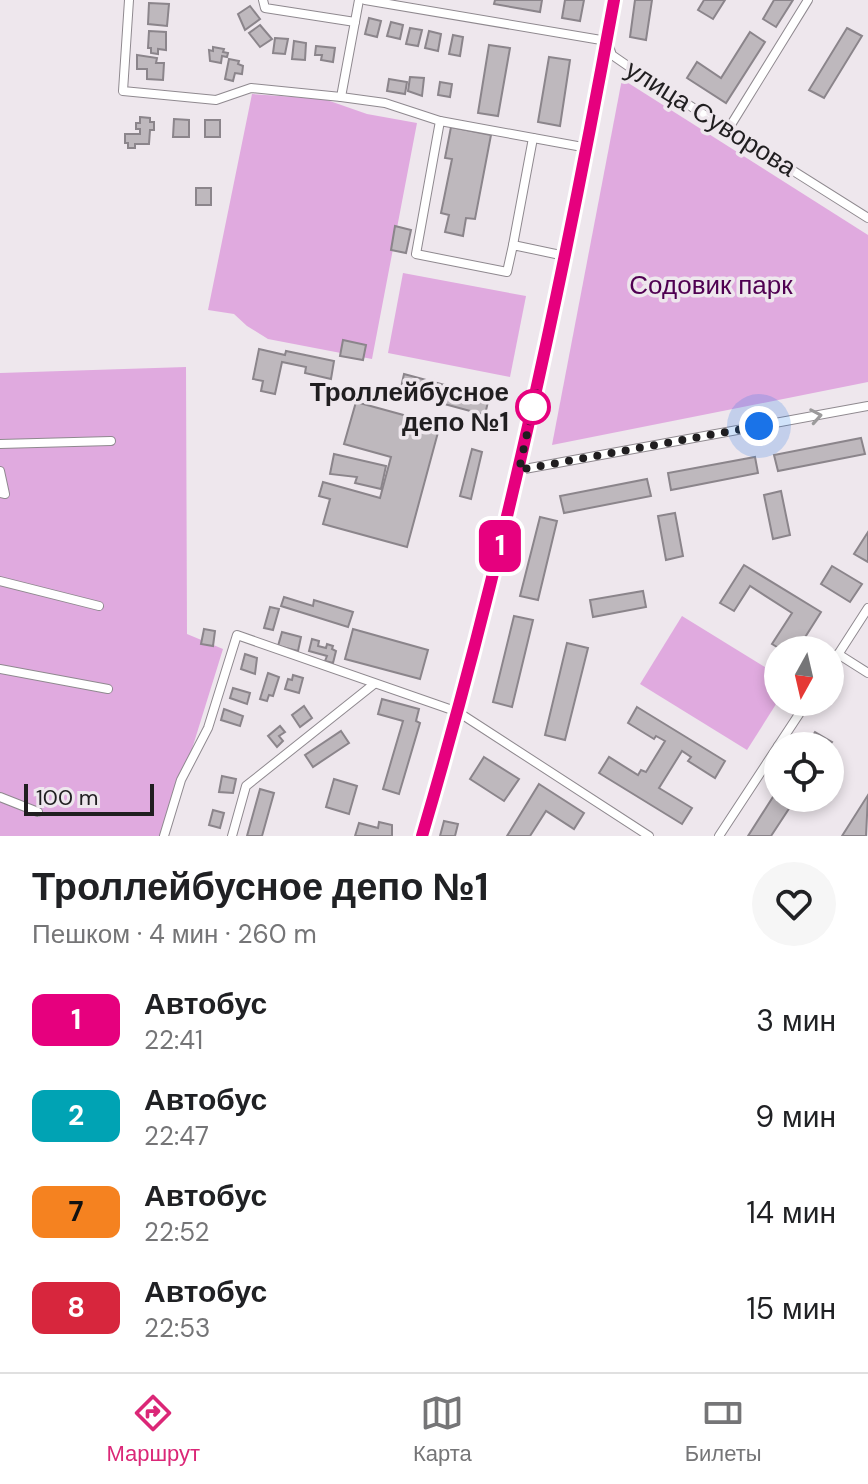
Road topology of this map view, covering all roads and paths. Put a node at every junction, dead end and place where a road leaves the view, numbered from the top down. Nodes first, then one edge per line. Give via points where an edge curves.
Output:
1 (129, 0) edge
2 (263, 0) edge
3 (362, 0) edge
4 (614, 0) edge
5 (808, 0) edge
6 (355, 22) junction
7 (607, 41) junction
8 (608, 59) junction
9 (341, 97) junction
10 (440, 121) junction
11 (729, 128) junction
12 (533, 138) junction
13 (588, 148) junction
14 (868, 218) edge
15 (513, 245) junction
16 (565, 256) junction
17 (868, 406) edge
18 (111, 441) dead end
19 (0, 444) edge
20 (519, 470) junction
21 (0, 471) edge
22 (0, 493) edge
23 (0, 581) edge
24 (99, 606) dead end
25 (868, 608) edge
26 (844, 645) edge
27 (844, 658) edge
28 (0, 669) edge
29 (868, 673) edge
30 (374, 684) junction
31 (108, 689) dead end
32 (458, 712) junction
33 (764, 767) edge
34 (0, 797) edge
35 (38, 812) dead end
36 (164, 836) edge
37 (232, 836) edge
38 (422, 836) edge
39 (649, 836) edge
40 (719, 836) edge

1 - 9 street via 123,91 216,100 251,88
2 - 6 street via 265,8
3 - 6 street
3 - 7 street, улица Суворова
4 - 7 main road
5 - 11 street
6 - 9 street
7 - 8 main road
8 - 11 street, улица Суворова
8 - 13 main road
9 - 10 street via 385,103
10 - 12 street
10 - 15 street via 416,254 507,272
11 - 14 street, улица Суворова
12 - 13 street
12 - 15 street
13 - 16 main road
15 - 16 street
16 - 20 main road
20 -> 17 street
18 - 19 street
20 - 32 main road
21 - 22 street via 5,494
23 - 24 street
25 - 26 street
27 - 29 street
28 - 31 street
30 - 32 street
30 - 36 street via 237,635 208,728 181,780
30 - 37 street via 246,786
32 - 38 main road
32 - 39 street
33 - 40 street
34 - 35 street

